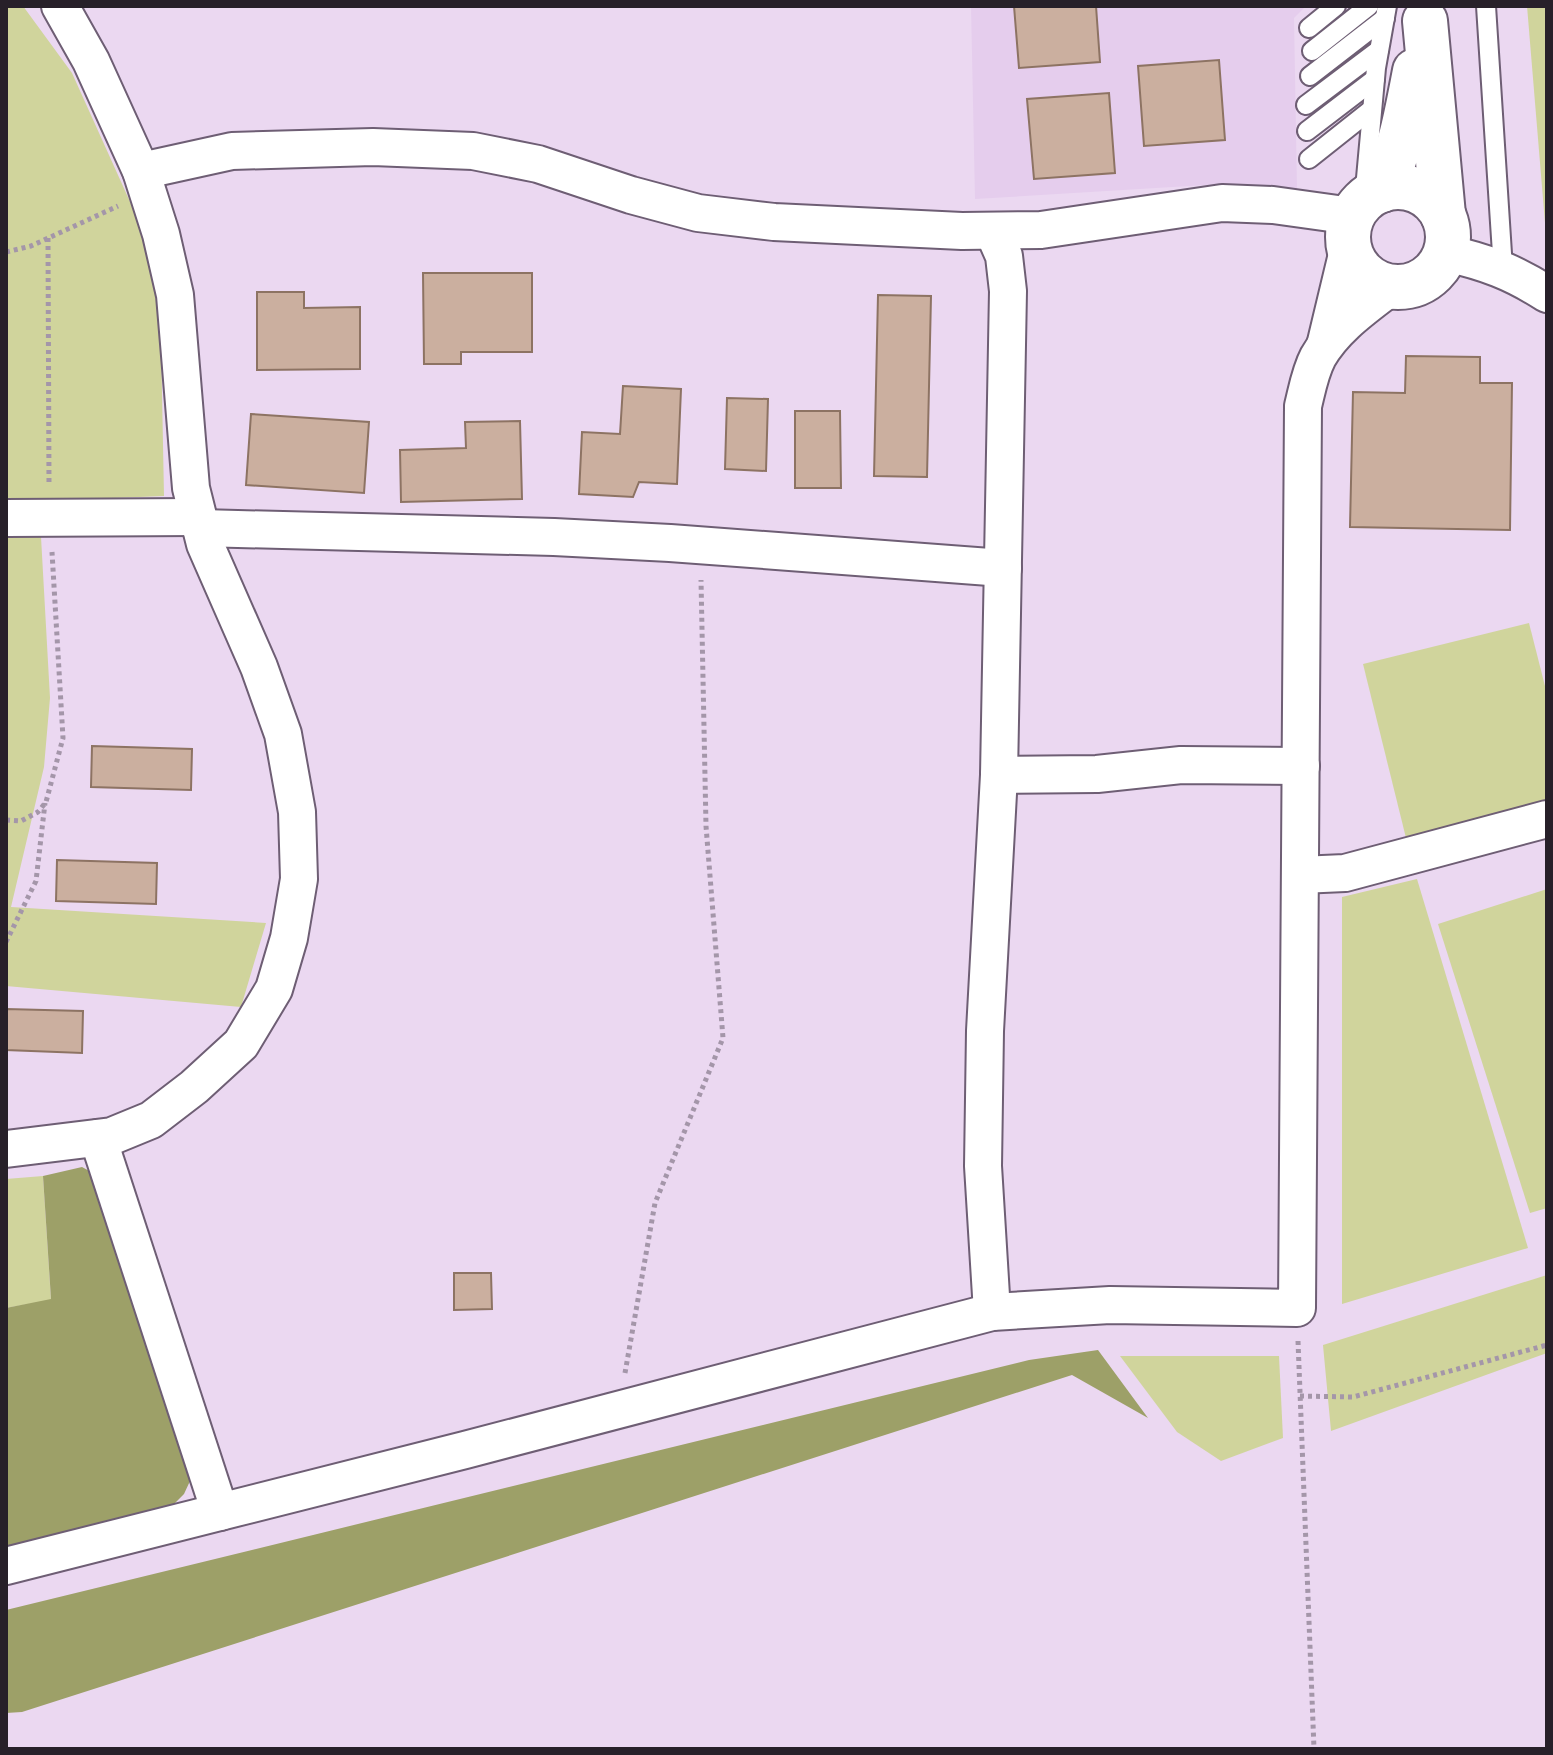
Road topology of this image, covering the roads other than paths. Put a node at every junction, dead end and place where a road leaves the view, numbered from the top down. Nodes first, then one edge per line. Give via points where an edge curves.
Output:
1 (60, 6) edge
2 (1336, 6) edge
3 (1369, 6) edge
4 (1486, 6) edge
5 (1406, 13) edge
6 (1309, 28) dead end
7 (1379, 50) junction
8 (1312, 51) dead end
9 (1310, 76) dead end
10 (1375, 79) junction
11 (1306, 105) dead end
12 (1372, 109) junction
13 (1307, 131) dead end
14 (1309, 159) dead end
15 (144, 182) junction
16 (1361, 214) junction
17 (993, 231) junction
18 (1445, 234) junction
19 (1503, 269) junction
20 (1392, 286) junction
21 (1546, 291) edge
22 (1324, 349) junction
23 (6, 518) edge
24 (199, 522) junction
25 (1003, 568) junction
26 (1301, 766) junction
27 (999, 775) junction
28 (1547, 819) edge
29 (1300, 875) junction
30 (98, 1138) junction
31 (6, 1149) edge
32 (992, 1312) junction
33 (220, 1512) junction
34 (6, 1566) edge

1 - 15 street via 91,61
2 - 6 lane
3 - 8 lane
4 - 19 lane
5 - 7 lane
5 - 9 lane
5 - 16 street via 1402,138 1395,161
5 - 18 street
7 - 10 lane
7 - 11 lane
10 - 12 lane
10 - 13 lane
12 - 14 lane
12 - 16 lane
15 - 17 street via 232,151 473,151 538,164 698,213 774,222
15 - 24 street via 175,295 191,488
16 - 17 street via 1222,203 1041,230
16 - 18 street via 1404,187 1418,190 1430,198
16 - 20 street via 1354,260 1375,282
16 - 22 street
17 - 25 street via 1004,256 1008,291
18 - 19 street
18 - 20 street via 1438,268 1409,286
19 - 21 street
20 - 22 street
22 - 26 street via 1303,406
23 - 24 street
24 - 25 street via 700,545
24 - 30 street via 283,734 297,812 299,879 274,989 241,1044 151,1120
25 - 27 street
26 - 27 street via 1181,765 1097,774
26 - 29 street
27 - 32 street via 983,1166
28 - 29 street via 1345,873
29 - 32 street via 1297,1308 1110,1305
30 - 31 street
30 - 33 street
32 - 33 street
33 - 34 street

